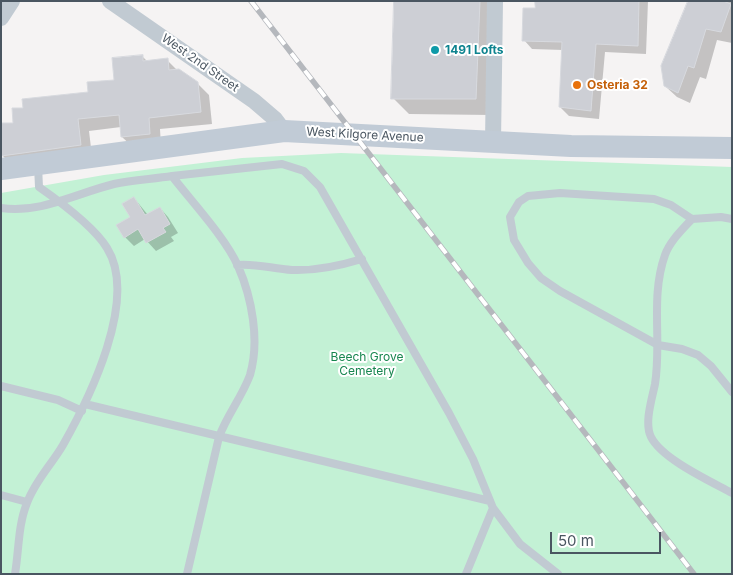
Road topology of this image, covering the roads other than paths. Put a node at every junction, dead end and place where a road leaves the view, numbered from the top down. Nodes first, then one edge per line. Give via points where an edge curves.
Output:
1 (12, 1) edge
2 (110, 1) edge
3 (495, 1) edge
4 (1, 18) edge
5 (284, 131) junction
6 (492, 142) junction
7 (732, 148) edge
8 (38, 165) junction
9 (1, 170) edge
10 (172, 176) junction
11 (58, 200) junction
12 (1, 208) edge
13 (692, 219) junction
14 (732, 219) edge
15 (362, 259) junction
16 (237, 265) junction
17 (658, 345) junction
18 (1, 386) edge
19 (732, 392) edge
20 (84, 407) junction
21 (219, 436) junction
22 (732, 493) edge
23 (1, 495) edge
24 (27, 502) junction
25 (492, 505) junction
26 (15, 574) edge
27 (187, 574) edge
28 (466, 574) edge
29 (558, 574) edge

1 - 4 street
2 - 5 street, West 2nd Street via 254,101
3 - 6 street
5 - 6 main road, West Kilgore Avenue
5 - 8 main road, West Kilgore Avenue
6 - 7 main road, West Kilgore Avenue
8 - 9 main road, West Kilgore Avenue
8 - 11 lane via 40,187
10 - 11 lane via 115,184
10 - 15 lane via 267,164 298,168 320,187
10 - 16 lane
11 - 12 lane via 19,211
11 - 20 lane via 100,239 116,272 114,321 107,351
13 - 14 lane
13 - 17 lane via 671,242 665,254 657,294
13 - 17 lane via 671,205 654,199 560,193 528,196 519,202 510,218 514,240 541,278
15 - 16 lane via 318,269 291,270 252,263
15 - 25 lane via 449,413
16 - 21 lane via 250,305 254,358 244,390 224,421
17 - 19 lane via 682,348 698,356 711,366
17 - 22 lane via 649,417 650,436 670,457
18 - 20 lane
20 - 21 lane
20 - 24 lane
21 - 25 lane
21 - 27 lane
23 - 24 lane
24 - 26 lane
25 - 28 lane
25 - 29 lane via 520,544

